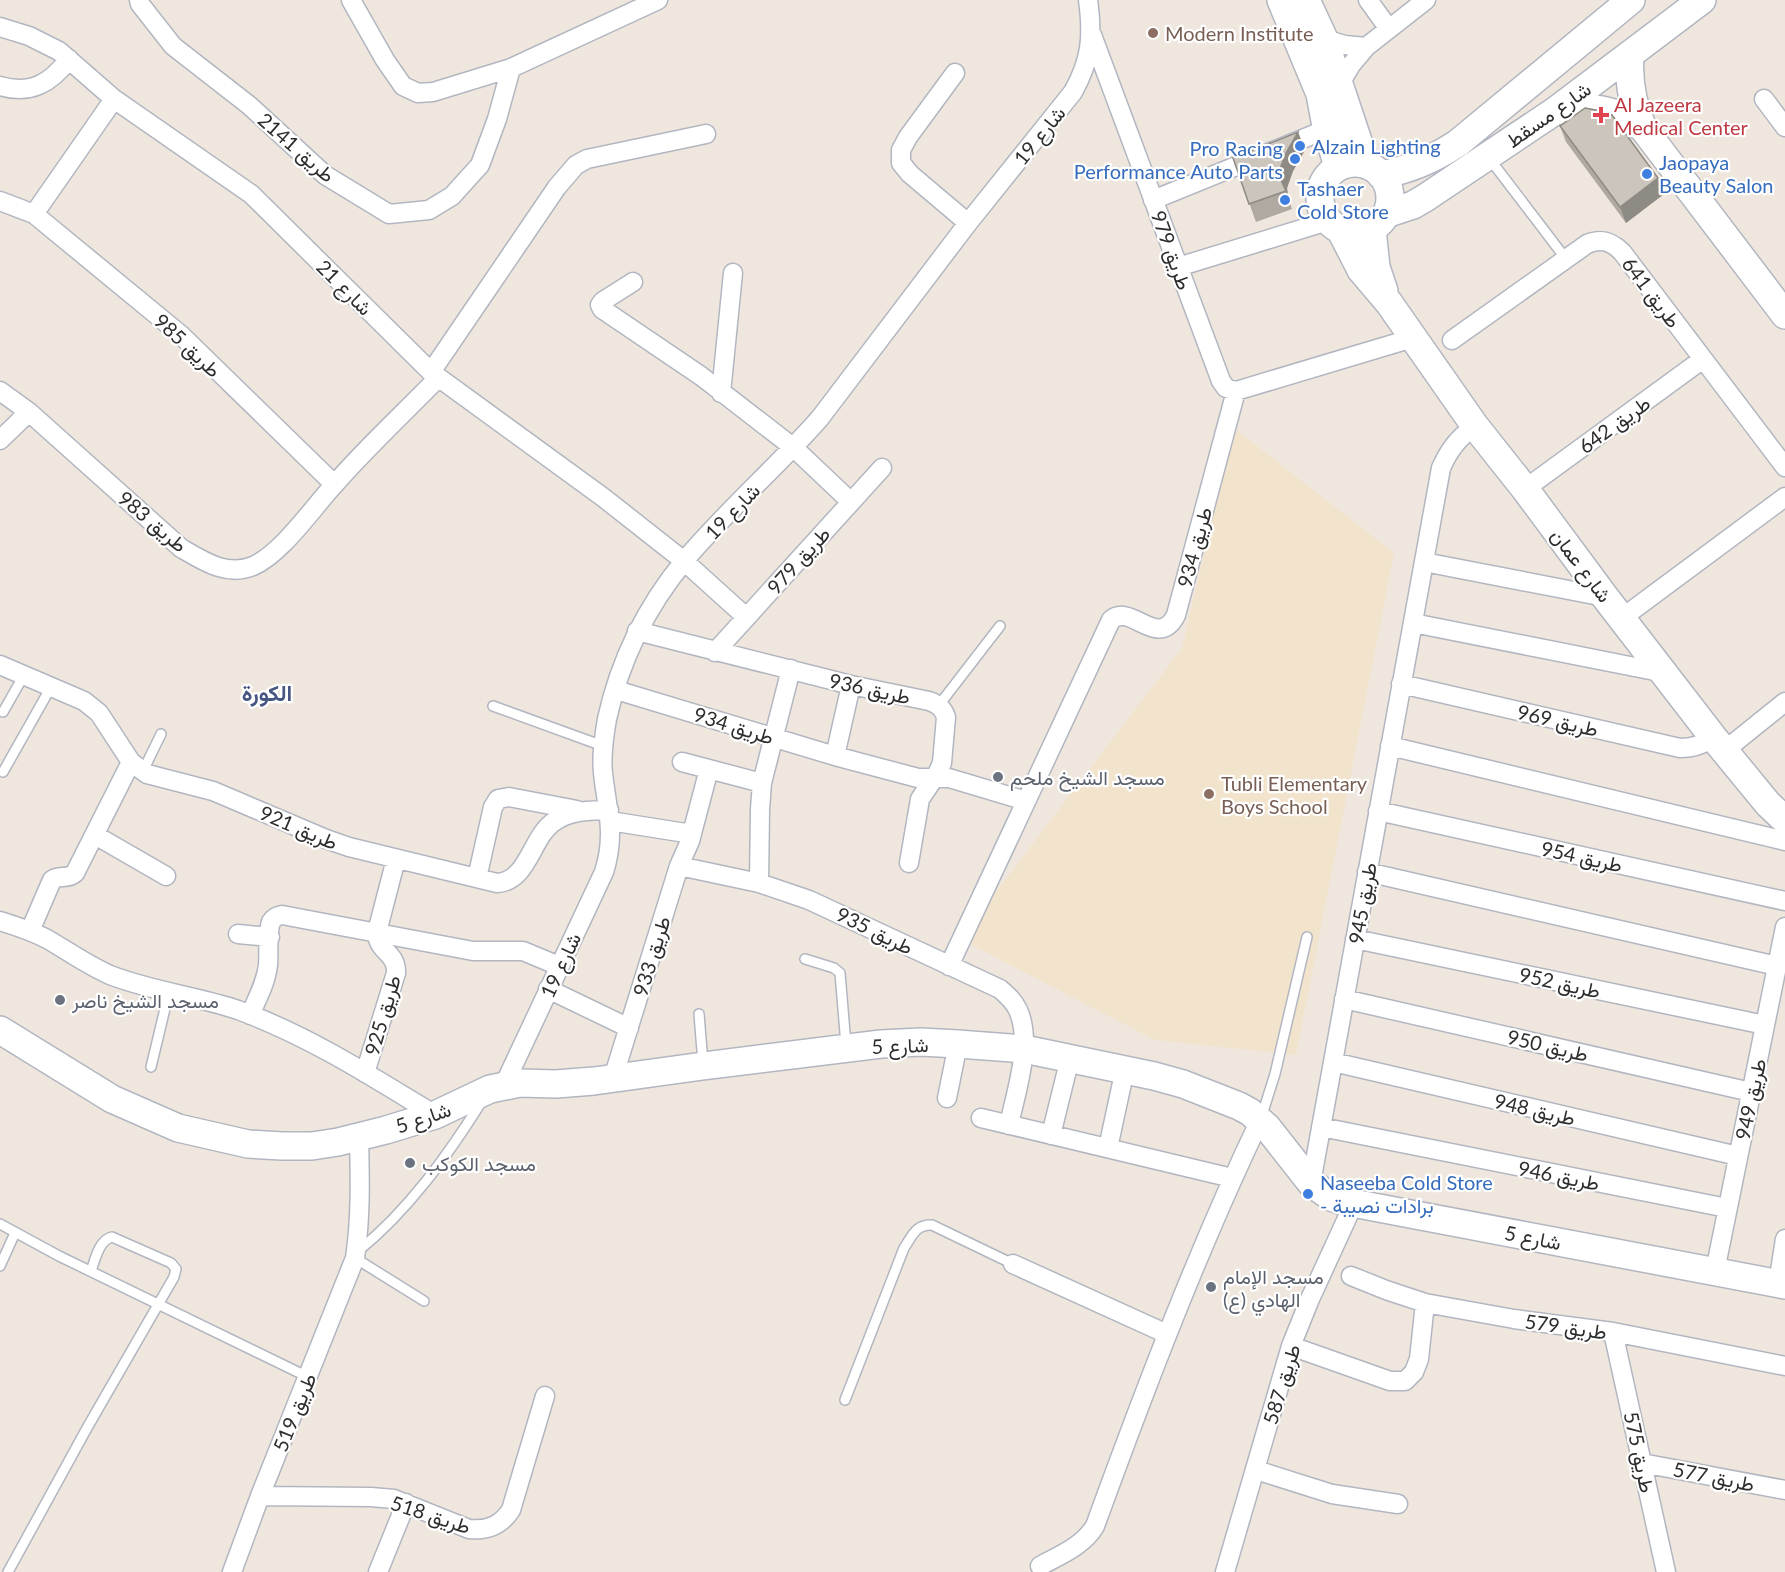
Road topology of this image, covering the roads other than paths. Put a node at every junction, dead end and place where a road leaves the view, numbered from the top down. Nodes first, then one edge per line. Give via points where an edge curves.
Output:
1 (139, 0) edge
2 (351, 0) edge
3 (658, 0) edge
4 (1088, 0) edge
5 (1281, 0) edge
6 (1306, 0) edge
7 (1368, 0) edge
8 (1426, 0) edge
9 (1631, 0) edge
10 (1702, 0) edge
11 (0, 27) edge
12 (1389, 29) junction
13 (1091, 34) junction
14 (1324, 39) junction
15 (1366, 47) junction
16 (1630, 56) junction
17 (69, 58) junction
18 (511, 68) junction
19 (955, 73) dead end
20 (1339, 85) junction
21 (0, 86) edge
22 (114, 99) junction
23 (1764, 99) dead end
24 (1555, 111) junction
25 (1785, 127) edge
26 (1642, 128) junction
27 (1327, 129) junction
28 (706, 134) dead end
29 (1487, 156) junction
30 (1338, 167) junction
31 (1373, 170) junction
32 (1153, 200) junction
33 (0, 201) edge
34 (34, 214) junction
35 (1379, 221) junction
36 (968, 223) junction
37 (1334, 226) junction
38 (1566, 259) junction
39 (1178, 267) junction
40 (733, 273) dead end
41 (633, 282) dead end
42 (1389, 303) junction
43 (1785, 315) edge
44 (1413, 338) junction
45 (1452, 340) dead end
46 (1703, 359) junction
47 (435, 375) junction
48 (0, 391) edge
49 (1236, 391) junction
50 (721, 393) junction
51 (28, 412) junction
52 (1475, 426) junction
53 (0, 440) edge
54 (794, 448) junction
55 (1783, 459) edge
56 (882, 468) dead end
57 (334, 484) junction
58 (1525, 489) junction
59 (1785, 497) edge
60 (851, 502) junction
61 (684, 561) junction
62 (1424, 562) junction
63 (1605, 597) junction
64 (746, 617) junction
65 (1622, 618) junction
66 (1413, 623) junction
67 (1000, 626) dead end
68 (637, 631) junction
69 (715, 651) junction
70 (0, 665) edge
71 (791, 669) junction
72 (1665, 673) junction
73 (24, 675) junction
74 (1401, 684) junction
75 (851, 685) junction
76 (51, 687) junction
77 (616, 690) junction
78 (1785, 702) edge
79 (939, 705) junction
80 (493, 706) dead end
81 (3, 712) dead end
82 (161, 734) dead end
83 (773, 737) junction
84 (1719, 744) junction
85 (1390, 746) junction
86 (603, 747) junction
87 (836, 756) junction
88 (682, 762) dead end
89 (137, 767) junction
90 (709, 769) junction
91 (3, 772) dead end
92 (934, 778) junction
93 (762, 783) junction
94 (1026, 801) junction
95 (581, 811) junction
96 (1378, 811) junction
97 (609, 815) junction
98 (1785, 820) edge
99 (692, 834) junction
100 (95, 835) junction
101 (1785, 841) edge
102 (396, 859) junction
103 (909, 863) dead end
104 (679, 866) junction
105 (1367, 872) junction
106 (166, 876) dead end
107 (477, 878) junction
108 (759, 884) junction
109 (1785, 901) edge
110 (0, 921) edge
111 (1785, 927) edge
112 (30, 931) junction
113 (377, 932) junction
114 (238, 934) dead end
115 (270, 937) junction
116 (1307, 937) dead end
117 (1355, 939) junction
118 (805, 959) dead end
119 (559, 966) junction
120 (950, 966) junction
121 (1777, 966) junction
122 (548, 989) junction
123 (169, 992) junction
124 (1344, 999) junction
125 (699, 1014) dead end
126 (250, 1015) junction
127 (1765, 1025) junction
128 (629, 1028) junction
129 (0, 1030) edge
130 (958, 1044) junction
131 (846, 1048) junction
132 (1024, 1050) junction
133 (1070, 1058) junction
134 (1333, 1062) junction
135 (703, 1066) junction
136 (151, 1067) dead end
137 (1125, 1069) junction
138 (365, 1072) junction
139 (613, 1078) junction
140 (497, 1087) junction
141 (1751, 1092) junction
142 (947, 1098) dead end
143 (435, 1115) junction
144 (981, 1118) dead end
145 (1260, 1120) junction
146 (1009, 1125) junction
147 (1321, 1127) junction
148 (1051, 1135) junction
149 (359, 1137) junction
150 (1108, 1148) junction
151 (1738, 1156) junction
152 (1232, 1178) junction
153 (1311, 1183) junction
154 (1354, 1203) junction
155 (1727, 1208) junction
156 (0, 1224) edge
157 (15, 1233) junction
158 (1785, 1239) edge
159 (355, 1255) junction
160 (1012, 1264) joint
161 (0, 1266) edge
162 (91, 1271) junction
163 (1715, 1271) junction
164 (1351, 1276) dead end
165 (1781, 1284) edge
166 (424, 1301) dead end
167 (159, 1303) junction
168 (1425, 1303) junction
169 (1613, 1332) junction
170 (1167, 1334) junction
171 (1291, 1346) junction
172 (1785, 1366) edge
173 (308, 1377) junction
174 (545, 1396) dead end
175 (845, 1400) dead end
176 (1642, 1463) junction
177 (1256, 1470) junction
178 (1785, 1490) edge
179 (260, 1496) junction
180 (406, 1503) junction
181 (1398, 1504) dead end
182 (1040, 1566) dead end
183 (8, 1572) edge
184 (232, 1572) edge
185 (378, 1572) edge
186 (1225, 1572) edge
187 (1666, 1572) edge

1 - 18 street, طريق 2141 via 173,46 250,106 325,175 389,214 429,210 452,196 480,165
2 - 18 street via 385,60 404,86 418,93
3 - 18 street
4 - 13 street, شارع 19
5 - 27 street via 1320,94
6 - 14 street
7 - 12 street
8 - 12 street
9 - 31 street, شارع مسقط via 1458,143 1409,169
10 - 16 street, شارع مسقط
11 - 17 street, شارع 21 via 45,43
12 - 15 street
13 - 32 street, طريق 979
13 - 36 street, شارع 19 via 1086,63 1073,92
14 - 15 street
14 - 20 street
15 - 20 street
16 - 24 street, شارع مسقط
16 - 26 street via 1630,93
17 - 21 street via 53,78 38,85 22,89
17 - 22 street, شارع 21
19 - 36 street via 908,137 901,150 902,163
20 - 31 street
22 - 34 street
22 - 47 street, شارع 21 via 251,194
23 - 25 street
24 - 26 street via 1611,111
24 - 29 street, شارع مسقط
26 - 43 street
27 - 30 street
27 - 32 street
28 - 47 street, طريق 983 via 587,159 576,165 557,187
29 - 35 street, شارع مسقط via 1413,205
29 - 38 lane
30 - 31 street via 1347,164
30 - 37 street via 1323,182 1319,202
31 - 35 street via 1387,184 1389,194 1389,204
32 - 39 street, طريق 979
33 - 34 street, طريق 985
34 - 57 street, طريق 985 via 181,335
35 - 37 street via 1362,232 1352,233
35 - 42 street, شارع عمان via 1376,267
36 - 54 street, شارع 19
37 - 39 street
37 - 42 street, شارع عمان via 1361,270
38 - 45 street, طريق 641
38 - 46 street, طريق 641 via 1596,240 1615,245
39 - 49 street, طريق 979 via 1221,381 1226,388
40 - 50 street
41 - 50 street via 603,301 602,309
42 - 44 street, شارع عمان
44 - 49 street
44 - 52 street, شارع عمان
46 - 55 street, طريق 641
46 - 58 street, طريق 642
47 - 57 street, طريق 983
47 - 61 street, شارع 21
48 - 51 street, طريق 983
49 - 94 street, طريق 934 via 1176,615 1168,625 1155,629 1122,615 1111,620
50 - 54 street
51 - 53 street
51 - 57 street, طريق 983 via 181,548 208,564 232,571 253,566 280,547
52 - 58 street, شارع عمان
52 - 62 street, طريق 945 via 1454,444 1441,468
54 - 60 street
54 - 61 street, شارع 19
56 - 60 street, طريق 979
58 - 63 street, شارع عمان
59 - 65 street
60 - 64 street, طريق 979
61 - 64 street, شارع 21
61 - 68 street, شارع 19
62 - 63 street
62 - 66 street, طريق 945
63 - 65 street, شارع عمان
64 - 69 street, طريق 979
65 - 72 street, شارع عمان
66 - 72 street
66 - 74 street, طريق 945
67 - 79 lane
68 - 69 street, طريق 936
68 - 77 street, شارع 19
69 - 71 street, طريق 936
70 - 73 street
71 - 75 street, طريق 936
71 - 83 street
72 - 84 street, شارع عمان
73 - 76 street
73 - 81 lane
74 - 84 street, طريق 969 via 1680,748
74 - 85 street, طريق 945
75 - 79 street, طريق 936
75 - 87 street
76 - 89 street via 84,701 99,713
76 - 91 lane
77 - 83 street, طريق 934
77 - 86 street, شارع 19
78 - 84 street, طريق 969
79 - 92 street via 945,717 942,763
80 - 86 lane
82 - 89 lane
83 - 87 street, طريق 934
83 - 93 street
84 - 98 street, شارع عمان
85 - 96 street, طريق 945
85 - 101 street
86 - 97 street, شارع 19
87 - 92 street, طريق 934 via 918,778
88 - 90 street
89 - 100 street
89 - 102 street, طريق 921 via 155,776 213,791 326,839
90 - 93 street
90 - 99 street, طريق 933
92 - 94 street, طريق 934 via 950,778
92 - 103 street via 918,805
93 - 108 street
94 - 120 street, طريق 934
95 - 97 street, طريق 921
95 - 107 street, طريق 921 via 546,828 514,878 497,883
95 - 107 street via 508,797 498,799
96 - 105 street, طريق 945
96 - 109 street, طريق 954
97 - 99 street
97 - 119 street, شارع 19 via 610,847 604,872
99 - 104 street, طريق 933
100 - 106 street
100 - 112 street via 74,875 52,880
102 - 107 street, طريق 921
102 - 113 street
104 - 108 street, طريق 935
104 - 128 street, طريق 933
105 - 117 street, طريق 945
105 - 121 street
108 - 120 street, طريق 935 via 826,907
110 - 112 street
111 - 121 street, طريق 949
112 - 123 street via 95,968
113 - 115 street via 282,915 274,917
113 - 119 street via 473,951 523,951
113 - 138 street, طريق 925 via 379,944 396,961 396,973
114 - 115 street
115 - 126 street via 264,982
116 - 145 lane via 1275,1074
117 - 124 street, طريق 945
117 - 127 street, طريق 952
118 - 131 lane via 840,973
119 - 122 street, شارع 19
120 - 132 street, طريق 935 via 1000,989 1010,998 1022,1024
121 - 127 street, طريق 949
122 - 128 street
122 - 140 street, شارع 19
123 - 126 street
123 - 136 lane
124 - 134 street, طريق 945
124 - 141 street, طريق 950
125 - 135 lane
126 - 138 street
127 - 141 street, طريق 949
128 - 139 street, طريق 933
129 - 149 street, شارع 5 via 112,1099 178,1128 248,1144 282,1146
130 - 131 street, شارع 5 via 921,1042
130 - 132 street, شارع 5
130 - 142 street
131 - 135 street, شارع 5
132 - 133 street, شارع 5
132 - 146 street, طريق 935
133 - 137 street, شارع 5
133 - 148 street
134 - 147 street, طريق 945
134 - 151 street, طريق 948
135 - 139 street, شارع 5
137 - 145 street, شارع 5 via 1183,1084 1239,1106
137 - 150 street
138 - 143 street
139 - 140 street, شارع 5
140 - 143 street, شارع 5
140 - 159 lane, طريق 519 via 419,1188
141 - 151 street, طريق 949
143 - 149 street, شارع 5
144 - 146 street
145 - 152 street
145 - 153 street, شارع 5
146 - 148 street
147 - 153 street, طريق 945
147 - 155 street, طريق 946
148 - 150 street
149 - 159 street, طريق 519 via 361,1199
150 - 152 street
151 - 155 street, طريق 949
152 - 170 street
153 - 154 street, شارع 5 via 1331,1197
154 - 163 street, شارع 5
154 - 171 street, طريق 587
155 - 163 street, طريق 949
156 - 157 lane
157 - 161 lane
157 - 162 lane
158 - 165 street
159 - 166 lane
159 - 173 street, طريق 519
160 - 170 street
160 - 175 lane via 932,1225 917,1228 904,1248
162 - 167 lane
162 - 167 lane via 108,1237 171,1263 176,1274
163 - 165 street, شارع 5
164 - 168 street, طريق 579
167 - 173 lane
167 - 183 lane
168 - 169 street, طريق 579
168 - 171 street via 1419,1359 1405,1381 1390,1381
169 - 172 street, طريق 579
169 - 176 street, طريق 575
170 - 182 street via 1092,1532 1081,1543
171 - 177 street, طريق 587
173 - 179 street, طريق 519
174 - 180 street, طريق 518 via 506,1518 489,1528 470,1529
176 - 178 street, طريق 577
176 - 187 street, طريق 575
177 - 181 street via 1332,1494
177 - 186 street, طريق 587
179 - 180 street, طريق 518 via 383,1497
179 - 184 street, طريق 519
180 - 185 street

